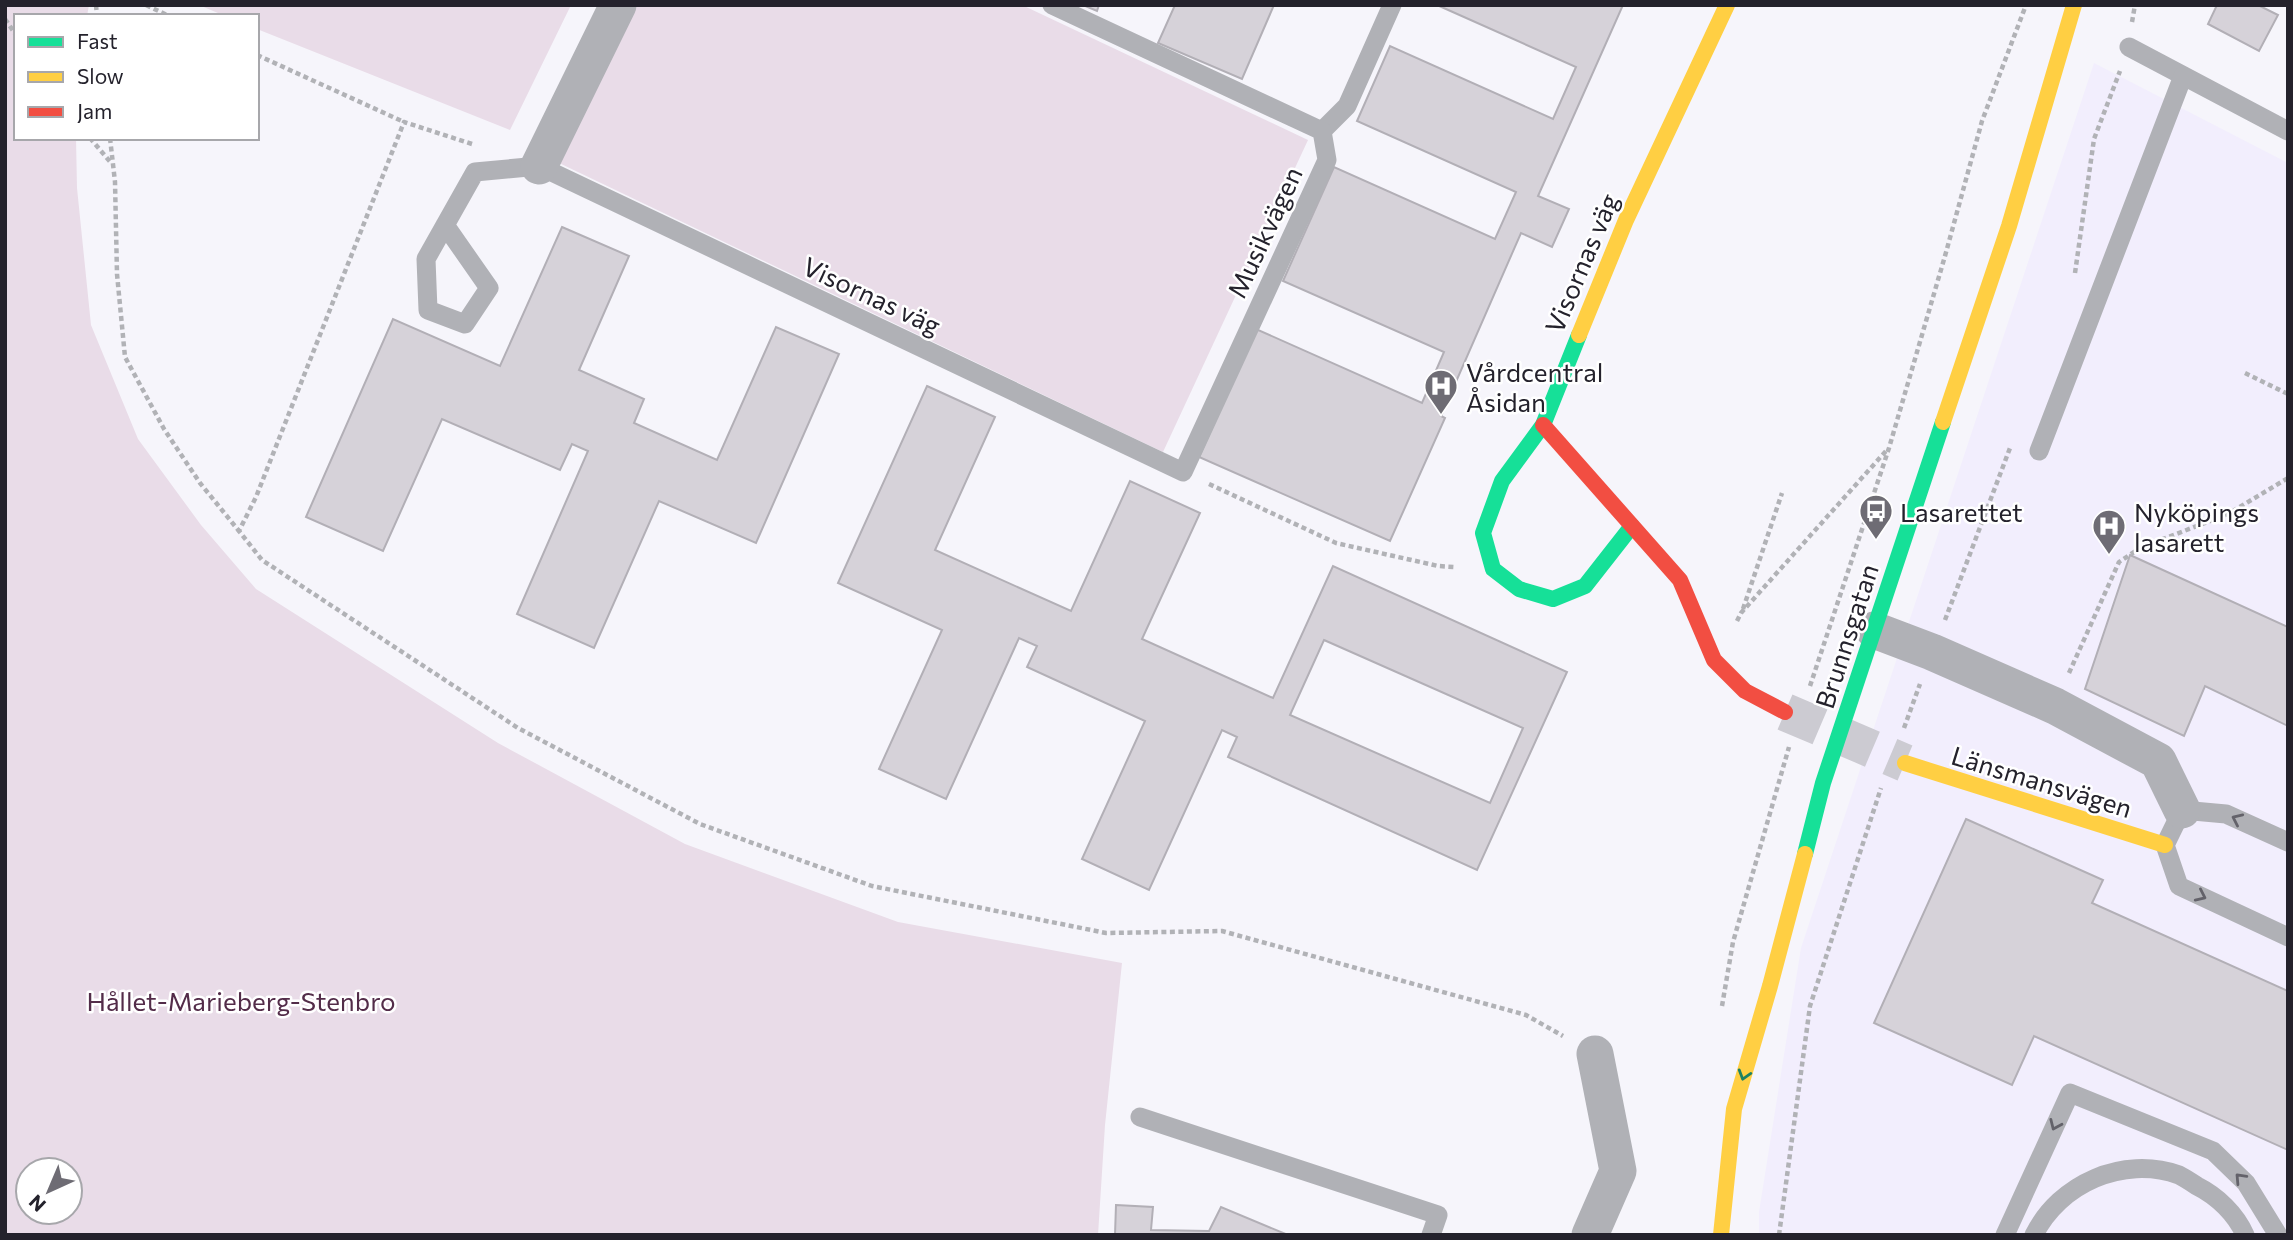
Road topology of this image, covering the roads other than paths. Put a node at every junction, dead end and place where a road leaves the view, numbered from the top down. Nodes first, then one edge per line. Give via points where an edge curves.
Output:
1 (618, 5) edge
2 (1052, 5) edge
3 (1392, 5) edge
4 (1727, 5) edge
5 (2074, 5) edge
6 (2129, 47) dead end
7 (2075, 56) dead end
8 (2183, 76) junction
9 (1322, 131) junction
10 (2288, 131) edge
11 (539, 166) junction
12 (445, 225) junction
13 (2009, 226) junction
14 (1543, 425) junction
15 (2039, 451) dead end
16 (1183, 471) joint
17 (1632, 526) junction
18 (1874, 630) junction
19 (1786, 712) tunnel mouth
20 (1905, 763) tunnel mouth
21 (2182, 810) junction
22 (2288, 842) edge
23 (2165, 845) junction
24 (2288, 937) edge
25 (1770, 986) junction
26 (1595, 1054) road end
27 (1762, 1075) dead end
28 (1140, 1118) dead end
29 (1431, 1235) edge
30 (1590, 1235) edge
31 (1721, 1235) edge
32 (2005, 1235) edge
33 (2034, 1235) edge
34 (2245, 1235) edge
35 (2278, 1235) edge

1 - 11 street
2 - 9 lane
3 - 9 lane via 1347,106
4 - 14 main road, Visornas väg via 1626,220
5 - 13 main road, Brunnsgatan
6 - 8 lane
7 - 13 main road, Brunnsgatan
8 - 10 lane
8 - 15 lane
9 - 16 lane, Musikvägen via 1327,160
11 - 12 lane via 475,172
11 - 16 lane, Visornas väg
12 - 12 lane via 426,259 428,310 465,324 489,288
13 - 18 main road, Brunnsgatan
14 - 17 main road
14 - 17 main road, Visornas väg via 1502,481 1483,533 1493,569 1519,589 1553,599 1585,586
17 - 19 main road via 1680,580 1714,660 1745,691
18 - 21 street via 2055,706 2158,761
18 - 25 main road, Brunnsgatan via 1823,783
20 - 23 main road, Länsmansvägen
22 -> 21 lane via 2226,814
21 - 23 lane
23 -> 24 lane via 2179,886
25 - 27 main road, Brunnsgatan
25 -> 31 main road, Brunnsgatan via 1734,1109
26 - 30 street via 1618,1171
28 - 29 lane via 1438,1215
35 -> 32 lane via 2246,1183 2213,1151 2070,1093
33 - 34 lane via 2042,1218 2069,1191 2103,1174 2141,1168 2178,1175 2214,1195

